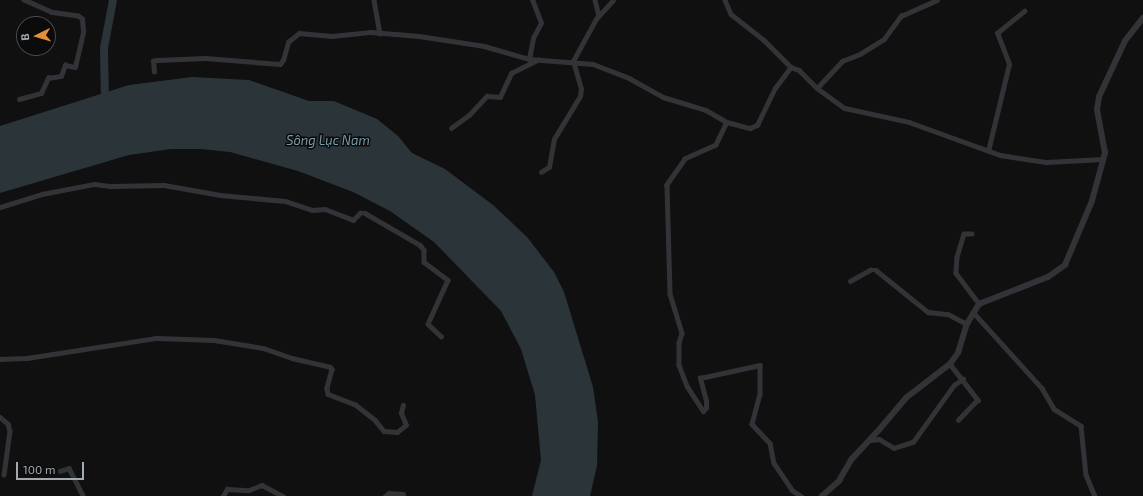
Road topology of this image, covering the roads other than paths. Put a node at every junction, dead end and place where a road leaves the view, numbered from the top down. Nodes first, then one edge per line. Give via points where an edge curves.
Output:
1 (24, 0) edge
2 (374, 0) edge
3 (532, 0) edge
4 (595, 0) edge
5 (613, 0) edge
6 (725, 0) edge
7 (937, 0) edge
8 (1024, 11) dead end
9 (599, 16) junction
10 (1143, 18) edge
11 (380, 33) junction
12 (529, 59) junction
13 (538, 60) junction
14 (573, 61) junction
15 (791, 67) junction
16 (154, 72) dead end
17 (817, 88) junction
18 (19, 99) dead end
19 (727, 122) junction
20 (451, 128) dead end
21 (988, 151) junction
22 (1103, 159) junction
23 (541, 172) dead end
24 (0, 208) edge
25 (972, 234) dead end
26 (850, 281) dead end
27 (979, 304) junction
28 (973, 312) junction
29 (967, 324) junction
30 (441, 336) dead end
31 (0, 360) edge
32 (950, 364) junction
33 (963, 379) junction
34 (403, 405) dead end
35 (0, 417) edge
36 (959, 420) dead end
37 (870, 440) junction
38 (60, 471) dead end
39 (4, 475) dead end
40 (403, 494) dead end
41 (83, 496) edge
42 (223, 496) edge
43 (283, 496) edge
44 (385, 496) edge
45 (801, 496) edge
46 (822, 496) edge
47 (1095, 496) edge

1 - 18 street via 37,8 78,16 82,19 83,31 75,67 64,65 61,76 48,78 41,94
2 - 11 street
3 - 12 street via 541,23 533,38
4 - 9 street
5 - 9 street
6 - 15 street via 728,9 737,20 764,40
7 - 17 street via 901,16 884,39 860,54 842,61
8 - 21 street via 997,33 1009,64
9 - 14 street
10 - 22 street via 1122,47 1097,103 1104,144
11 - 12 street via 446,39
11 - 16 street via 332,36 297,34 288,42 282,63 276,65 205,58 157,60 153,61
12 - 13 street
13 - 14 street
13 - 20 street via 512,73 500,97 487,96 469,115
14 - 19 street via 607,68 663,97 706,110
14 - 23 street via 581,89 580,96 554,139 549,167
15 - 17 street via 799,70
15 - 19 street via 775,88 756,127 750,128
17 - 21 street via 844,108 909,122
19 - 45 street via 716,145 685,159 667,185 670,294 682,333 679,343 680,365 687,386 703,410 706,408 706,401 700,378 760,365 760,394 752,424 770,443 774,463 792,490
21 - 22 street via 1046,162
22 - 27 street via 1092,201 1065,265 1048,277
24 - 30 street via 42,194 94,184 164,185 220,195 285,201 312,210 325,209 353,220 360,213 365,213 420,246 424,250 424,262 448,280 428,324
25 - 27 street via 964,234 957,257 956,273
26 - 29 street via 870,270 876,270 928,312 948,314
27 - 28 street
28 - 29 street
28 - 47 street via 1042,388 1054,409 1082,426 1086,475
29 - 32 street via 958,353
31 - 34 street via 156,338 214,340 264,348 330,367 332,369 328,394 356,405 384,431 397,432 406,425 401,413
32 - 33 street
32 - 37 street via 906,398
33 - 36 street via 978,401
33 - 37 street via 954,385 913,442 894,448 879,439
35 - 39 street via 8,424 10,430
37 - 46 street via 851,460 839,481
38 - 41 street via 69,468
40 - 44 street via 389,493
42 - 43 street via 227,489 249,490 262,485

